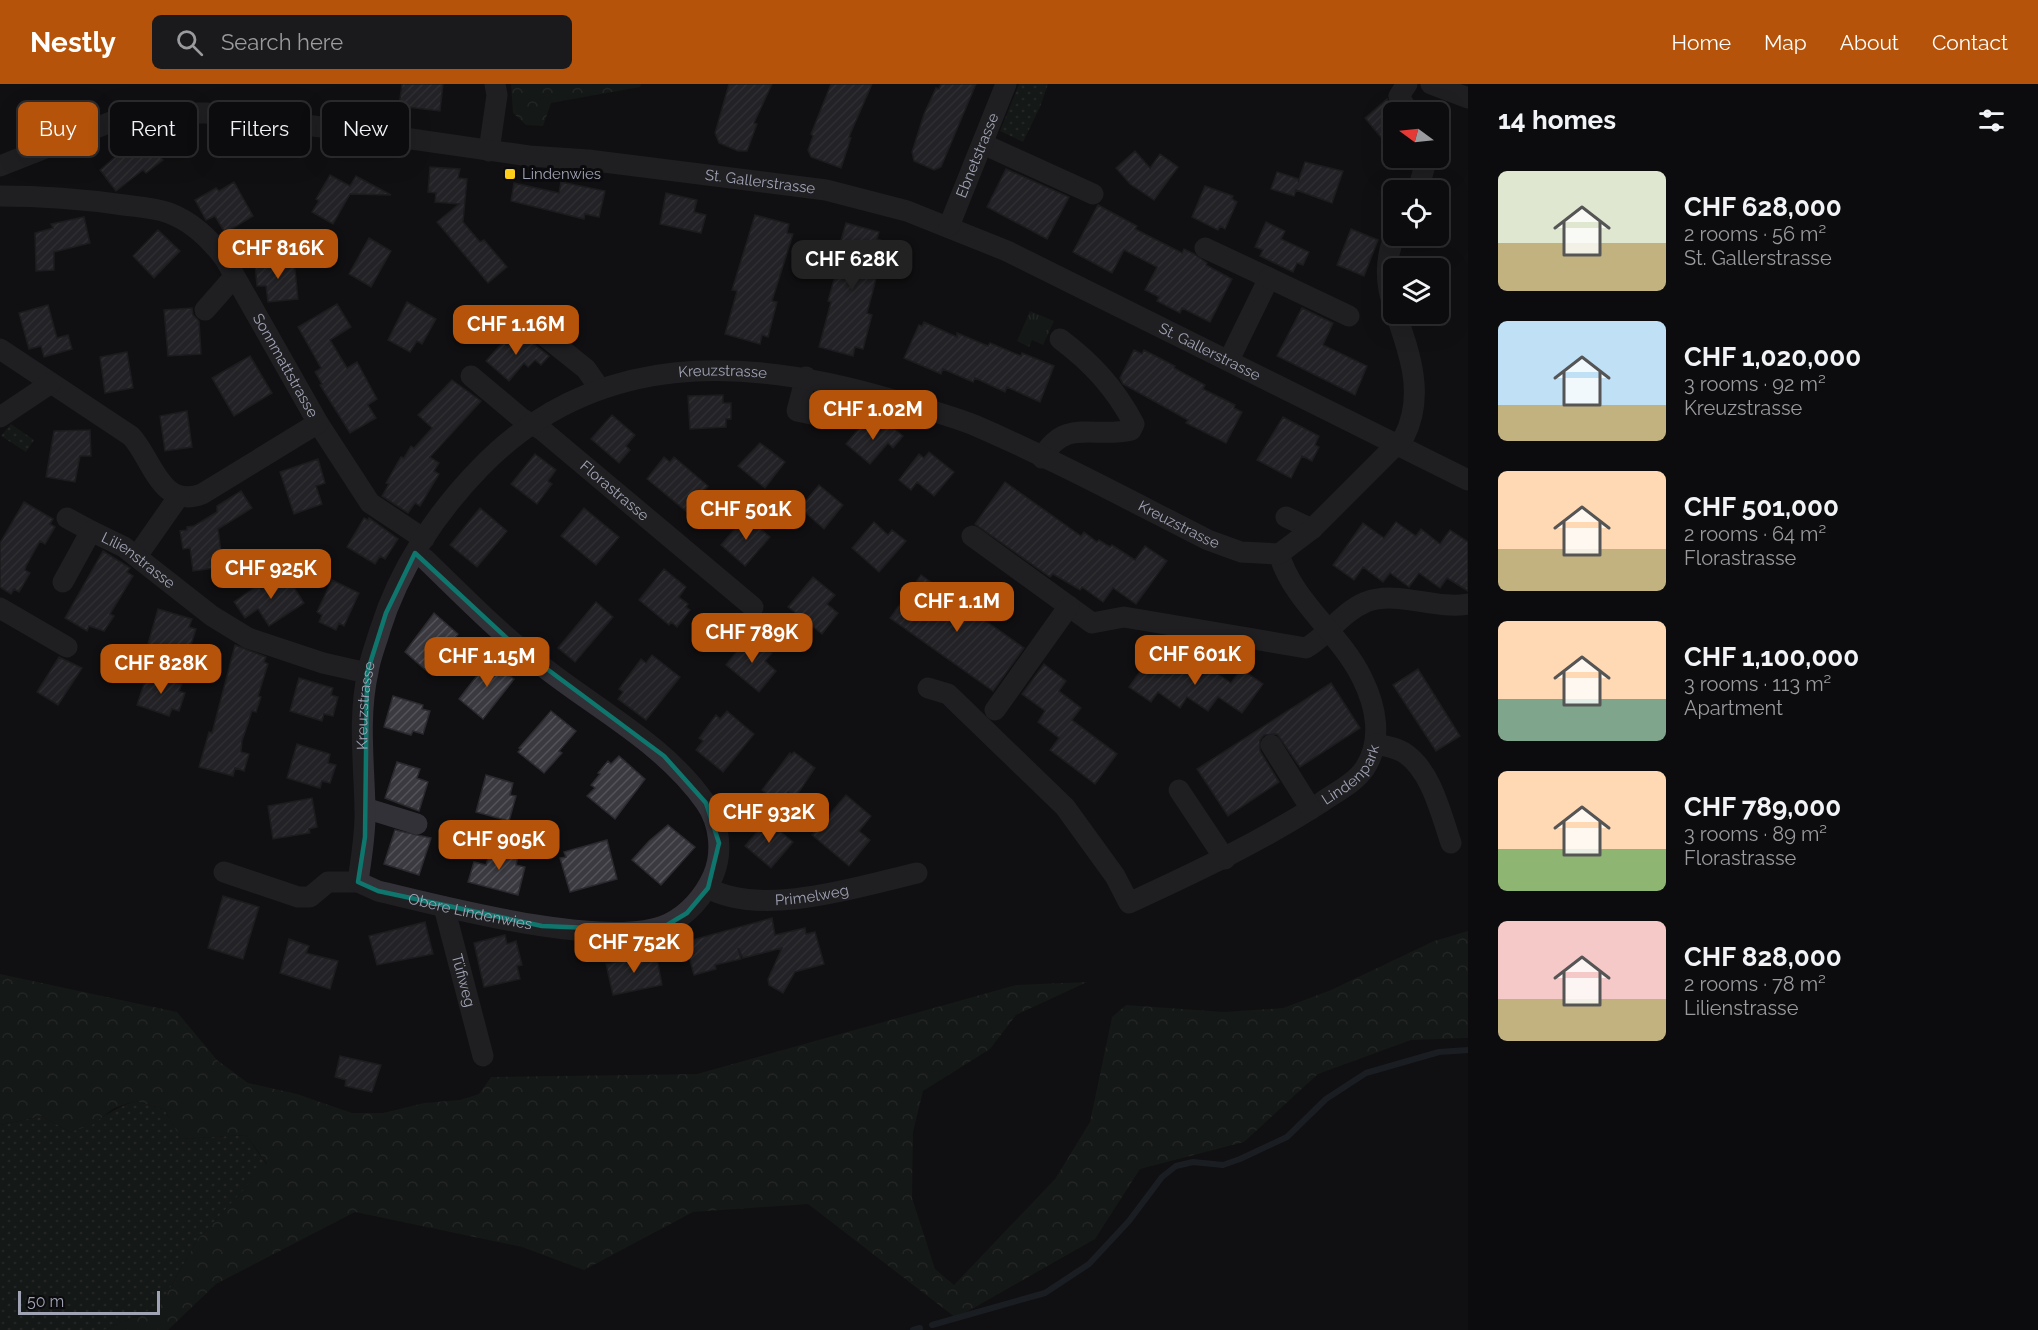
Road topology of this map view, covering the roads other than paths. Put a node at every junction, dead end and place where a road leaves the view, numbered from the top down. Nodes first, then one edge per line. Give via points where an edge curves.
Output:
1 (495, 84) edge
2 (1006, 84) edge
3 (1407, 84) edge
4 (1431, 84) edge
5 (1468, 98) edge
6 (1402, 102) edge
7 (983, 144) junction
8 (489, 151) junction
9 (0, 166) edge
10 (1093, 194) dead end
11 (6, 196) edge
12 (949, 226) junction
13 (1205, 248) dead end
14 (234, 277) junction
15 (1269, 278) junction
16 (205, 310) dead end
17 (1349, 316) dead end
18 (1400, 324) edge
19 (536, 329) dead end
20 (1060, 339) dead end
21 (0, 349) edge
22 (1229, 360) junction
23 (471, 376) dead end
24 (806, 377) junction
25 (51, 383) junction
26 (600, 389) junction
27 (821, 416) dead end
28 (0, 417) edge
29 (318, 423) junction
30 (530, 423) junction
31 (1396, 445) junction
32 (1042, 458) junction
33 (1468, 480) edge
34 (1148, 492) dead end
35 (179, 496) junction
36 (1127, 500) junction
37 (1286, 517) dead end
38 (68, 518) dead end
39 (1312, 529) junction
40 (92, 531) junction
41 (972, 536) dead end
42 (419, 546) junction
43 (1279, 555) junction
44 (137, 556) junction
45 (63, 582) dead end
46 (1468, 604) edge
47 (1070, 606) junction
48 (753, 607) dead end
49 (0, 608) edge
50 (1330, 630) junction
51 (67, 647) dead end
52 (367, 674) junction
53 (928, 688) dead end
54 (995, 711) dead end
55 (1376, 744) junction
56 (1271, 746) dead end
57 (1179, 790) dead end
58 (365, 808) junction
59 (1311, 809) junction
60 (417, 824) dead end
61 (1451, 843) dead end
62 (1225, 860) junction
63 (224, 872) dead end
64 (917, 873) dead end
65 (358, 882) junction
66 (708, 888) junction
67 (444, 907) junction
68 (483, 1056) dead end

1 - 8 street
2 - 7 street, Ebnetstrasse
3 - 6 street via 1399,96
4 - 5 street
7 - 10 street
7 - 12 street, Ebnetstrasse
8 - 9 street, St. Gallerstrasse via 206,113 155,113 116,120
8 - 12 street, St. Gallerstrasse via 826,190 861,197
11 - 14 street, Sonnmattstrasse via 68,198 168,213 189,223 213,243
12 - 22 street, St. Gallerstrasse
13 - 15 street
14 - 16 street
14 - 29 street, Sonnmattstrasse
15 - 17 street
15 - 22 street
18 - 31 street via 1415,384 1410,426
19 - 26 street via 586,369
20 - 32 street via 1100,371 1134,424 1131,430 1121,432 1067,432 1056,439
21 - 25 street
22 - 31 street, St. Gallerstrasse
23 - 30 street, Florastrasse
24 - 26 street, Kreuzstrasse via 704,370 627,375
24 - 27 street via 797,411
24 - 32 street, Kreuzstrasse via 948,416
25 - 28 street
25 - 35 street via 131,436 142,448 156,478 166,490
26 - 30 street, Kreuzstrasse via 574,398
29 - 35 street, Sonnmattstrasse via 202,494 192,498
29 - 42 street, Obere Lindenwies via 370,502
30 - 42 street, Kreuzstrasse via 466,482
30 - 48 street, Florastrasse
31 - 33 street, St. Gallerstrasse
31 - 39 street
32 - 36 street, Kreuzstrasse
34 - 36 street
35 - 44 street
36 - 43 street, Kreuzstrasse via 1220,545 1241,552
37 - 39 street
38 - 40 street
39 - 43 street
40 - 44 street, Lilienstrasse
40 - 45 street, Lilienstrasse
41 - 47 street
42 - 52 street, Kreuzstrasse via 386,613
42 - 66 street, Obere Lindenwies via 425,560 512,643 656,750 694,788 712,813 719,843
43 - 50 street, Lindenpark via 1285,574
44 - 52 street, Lilienstrasse via 218,620 248,638
46 - 50 street via 1456,607 1383,598 1353,609
47 - 50 street via 1092,623 1124,617 1306,648
47 - 54 street
49 - 51 street
50 - 55 street, Lindenpark via 1364,680 1374,711
52 - 58 street, Kreuzstrasse via 362,741
53 - 62 street, Lindenpark via 948,694 1065,807 1129,903
55 - 59 street, Lindenpark via 1365,769
55 - 61 street via 1396,748 1415,762 1435,798
56 - 59 street
57 - 62 street
58 - 60 street
58 - 65 street, Kreuzstrasse
59 - 62 street, Lindenpark
63 - 65 street, Obere Lindenwies via 298,897 310,897 328,882
64 - 66 street, Primelweg via 787,900 740,897
65 - 67 street, Obere Lindenwies via 378,891
66 - 67 street, Obere Lindenwies via 687,913 667,925 639,930 542,926
67 - 68 street, Tüfiweg

